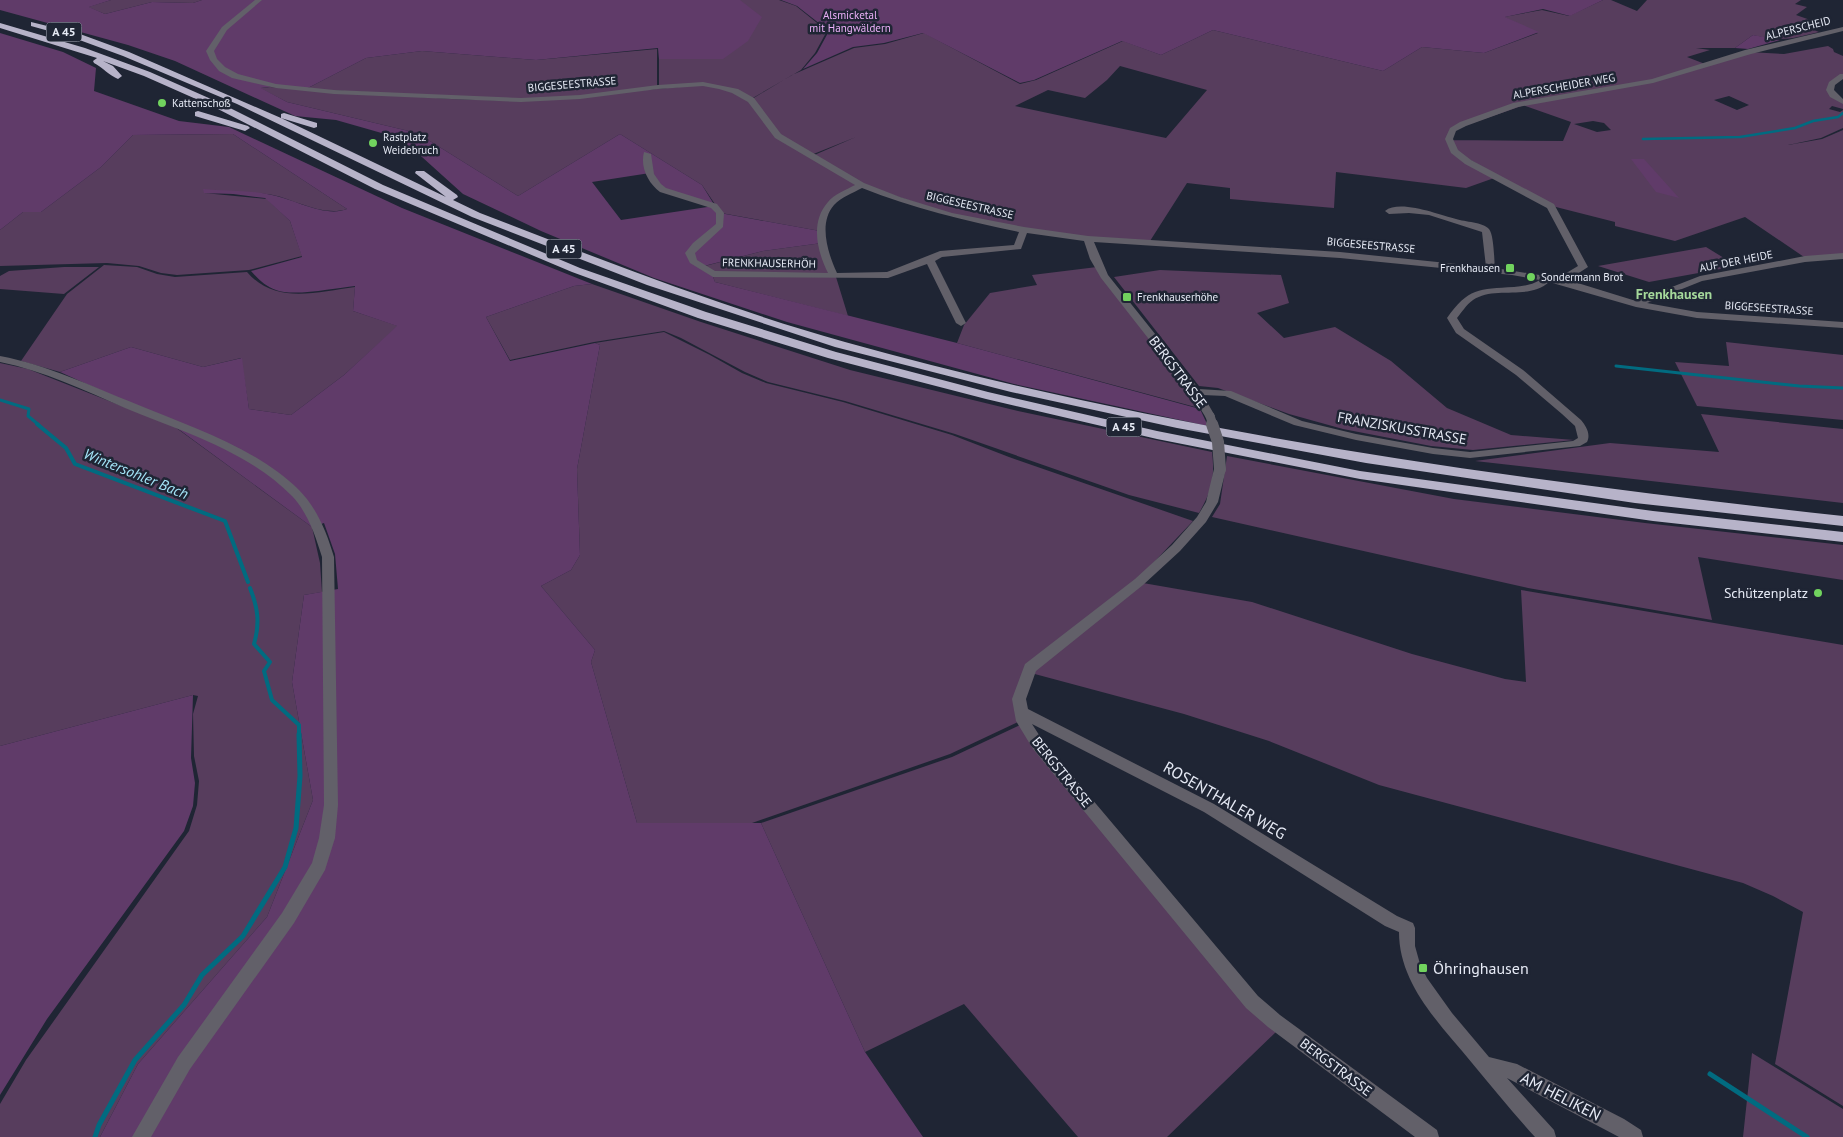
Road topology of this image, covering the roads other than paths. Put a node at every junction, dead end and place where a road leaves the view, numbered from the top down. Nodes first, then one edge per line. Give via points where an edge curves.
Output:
1 (259, 0) edge
2 (22, 21) dead end
3 (0, 25) edge
4 (1843, 29) edge
5 (82, 50) junction
6 (1758, 50) joint
7 (118, 76) dead end
8 (1843, 76) edge
9 (240, 102) junction
10 (1843, 102) edge
11 (198, 114) dead end
12 (314, 125) dead end
13 (286, 141) junction
14 (647, 154) dead end
15 (420, 173) dead end
16 (861, 186) junction
17 (1389, 211) dead end
18 (476, 215) junction
19 (1024, 230) junction
20 (1088, 239) junction
21 (1843, 256) edge
22 (930, 260) junction
23 (1491, 269) junction
24 (834, 276) junction
25 (1548, 278) junction
26 (1560, 281) junction
27 (1636, 304) junction
28 (961, 323) dead end
29 (1843, 326) edge
30 (0, 358) edge
31 (1196, 392) junction
32 (1843, 521) edge
33 (1843, 537) edge
34 (1021, 712) junction
35 (1407, 928) joint
36 (1484, 1064) junction
37 (141, 1137) edge
38 (1430, 1137) edge
39 (1547, 1137) edge
40 (1634, 1137) edge

1 - 16 street, BIGGESEESTRASSE via 230,22 215,38 210,51 222,70 254,82 334,92 521,100 703,84 735,90 751,100 778,136
2 - 9 highway, A 45 via 126,54
3 - 5 highway, A 45
4 - 6 street, ALPERSCHEID
5 - 7 highway
5 - 13 highway, A 45 via 179,88
6 - 26 street, ALPERSCHEIDER WEG via 1653,81 1516,105 1453,130 1449,139 1454,151 1468,162 1551,206 1583,267
8 - 10 street via 1832,84 1830,90
9 - 12 highway
9 - 18 highway, A 45
11 - 13 highway
13 - 33 highway, A 45 via 380,188 594,276 702,315 832,356 1157,435 1360,475 1653,516
14 - 24 street, FRENKHAUSERHÖH via 650,178 655,185 714,206 720,212 720,225 690,253 693,261 713,274
15 - 18 highway
16 - 19 street, BIGGESEESTRASSE via 950,215
16 - 24 street, FRENKHAUSERHÖH via 830,204 820,223 828,265
17 - 23 street via 1431,213 1482,228 1486,231
18 - 32 highway, A 45 via 651,283 830,341 1011,388 1177,424 1366,459 1635,498
19 - 20 street, BIGGESEESTRASSE
19 - 22 street, FRENKHAUSERHÖH via 1018,247 940,254
20 - 23 street, BIGGESEESTRASSE via 1340,254
20 - 31 street, BERGSTRASSE via 1094,260 1104,276
21 - 27 street, AUF DER HEIDE via 1805,259 1700,279
22 - 24 street, FRENKHAUSERHÖH via 888,275
22 - 28 street
23 - 25 street, BIGGESEESTRASSE
25 - 26 street, BIGGESEESTRASSE
25 - 31 street, FRANZISKUSSTRASSE via 1534,288 1475,294 1452,318 1453,324 1532,382 1577,422 1584,435 1583,440 1576,444 1470,455 1433,451 1298,422 1227,394
26 - 27 street, BIGGESEESTRASSE
27 - 29 street, BIGGESEESTRASSE via 1697,315
30 - 37 street via 55,374 183,428 271,472 292,489 308,509 322,536 328,557 331,805 327,838 319,865 288,918 184,1063
31 - 34 street, BERGSTRASSE, bridge via 1210,416 1218,442 1220,469 1212,502 1202,519 1176,548 1139,582 1030,668 1019,700
34 - 35 street, ROSENTHALER WEG via 1209,808
34 - 38 street, BERGSTRASSE via 1038,745 1252,1002
35 - 36 street, AM HELIKEN via 1407,946 1423,986
36 - 39 street, AM HELIKEN
36 - 40 street, AM HELIKEN via 1511,1070 1618,1125

